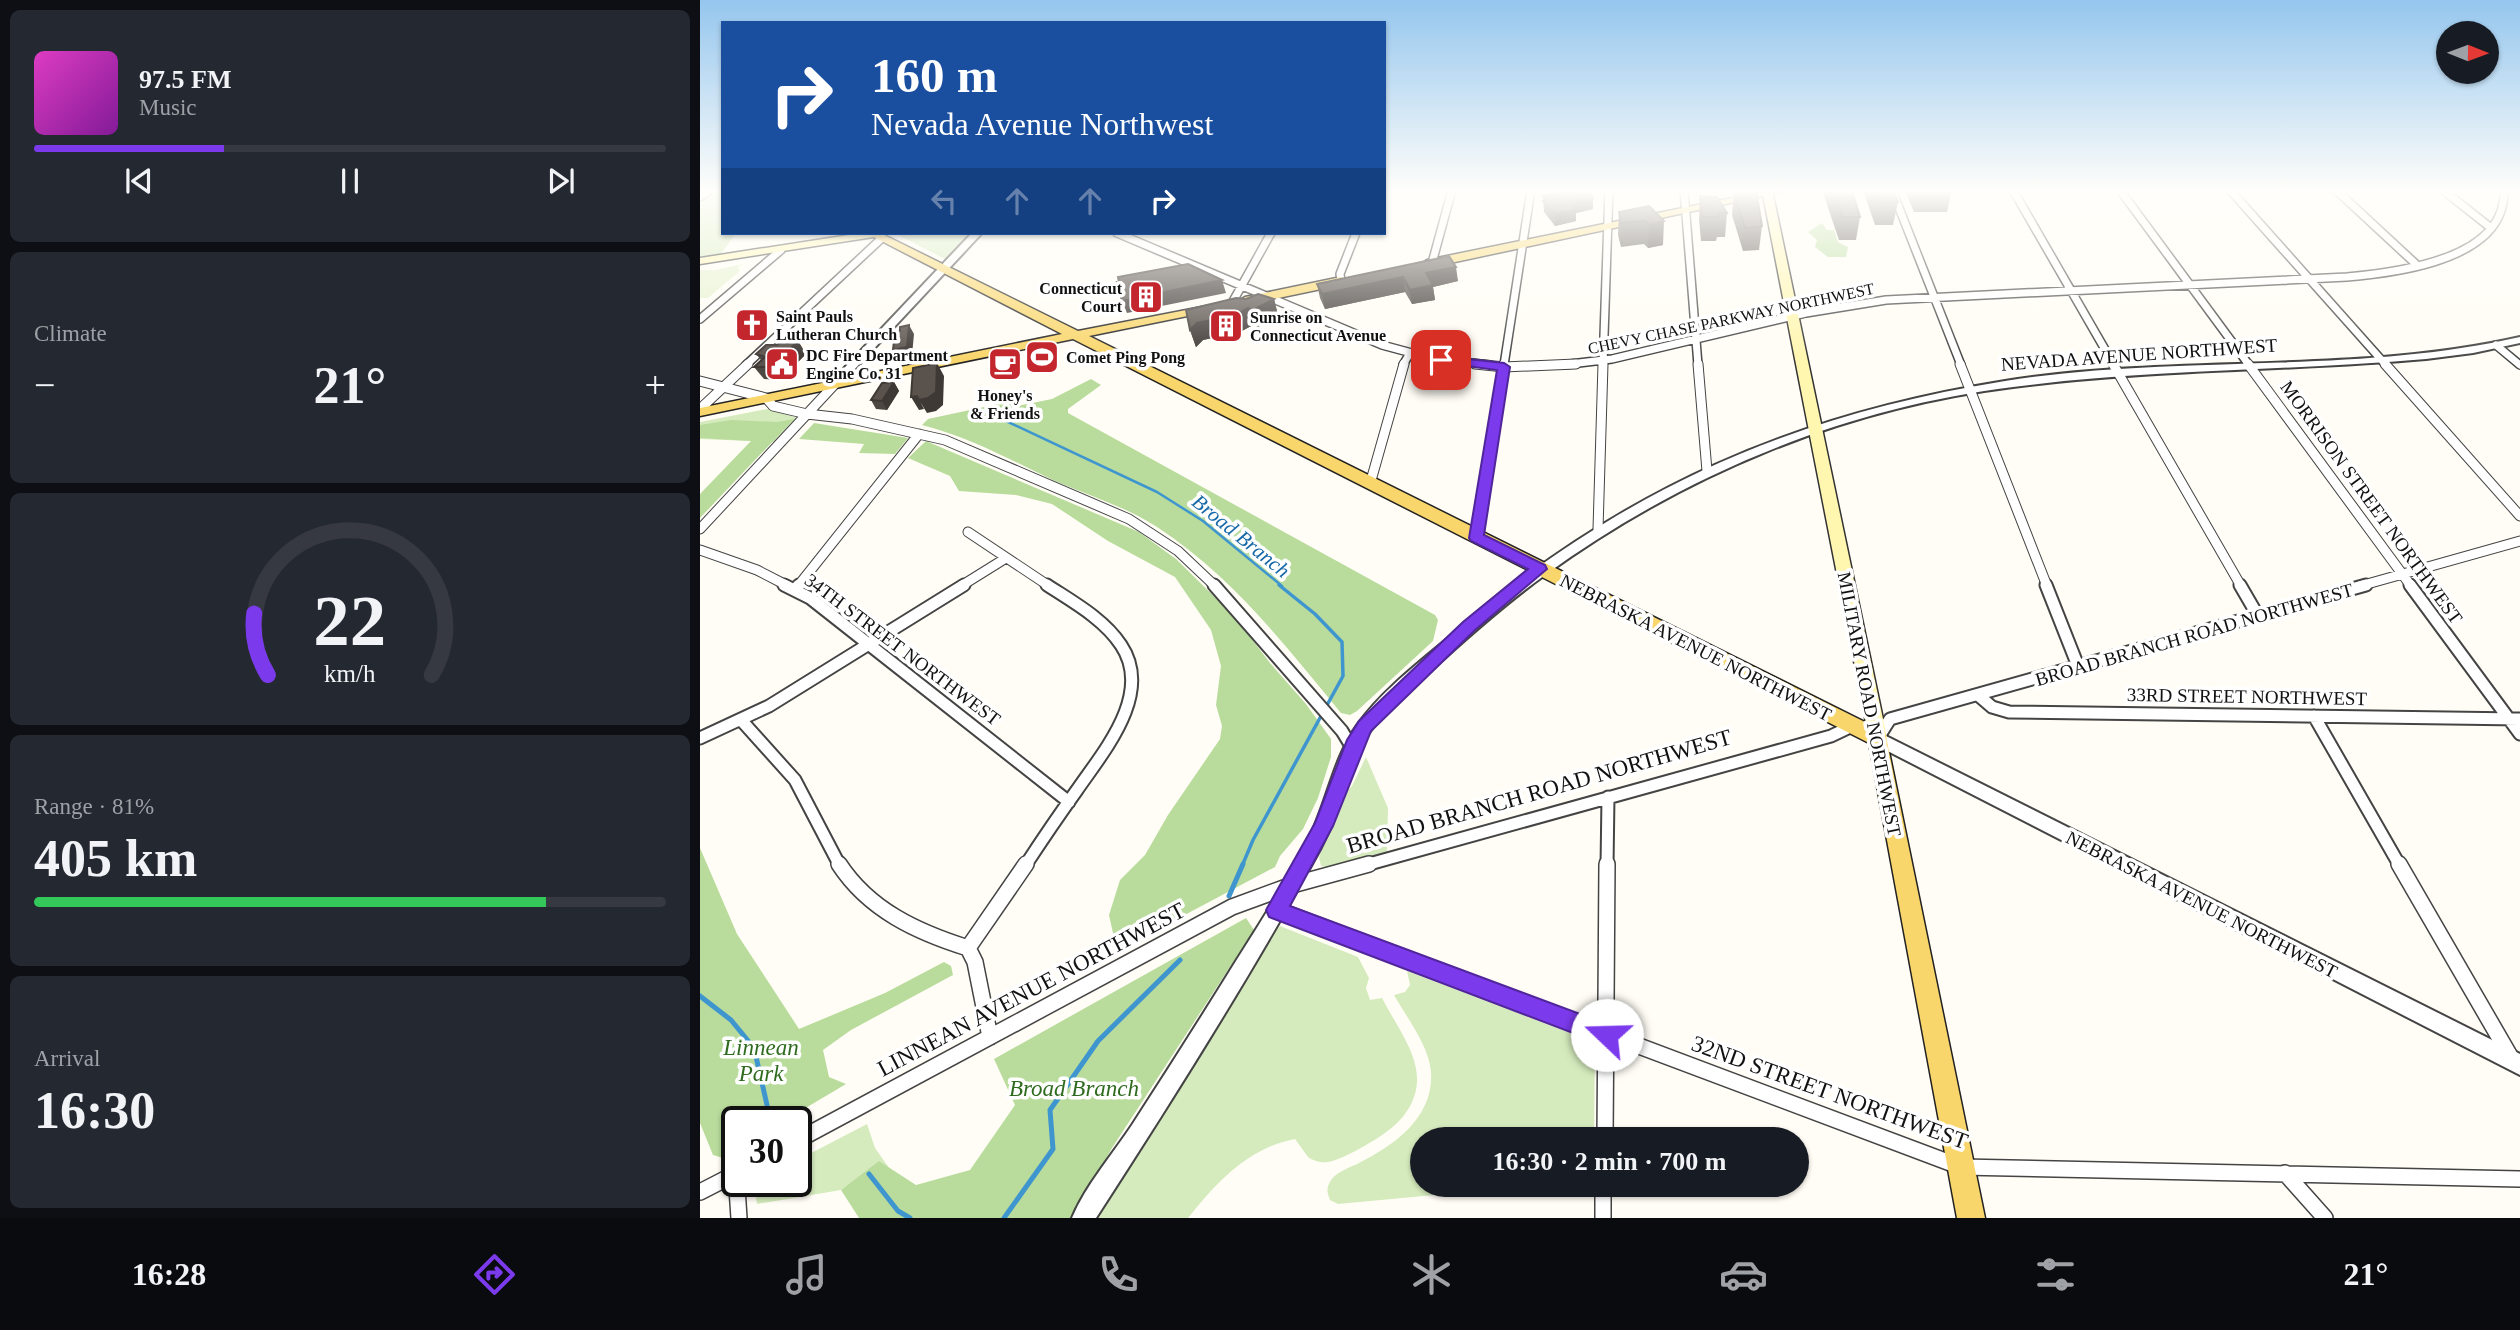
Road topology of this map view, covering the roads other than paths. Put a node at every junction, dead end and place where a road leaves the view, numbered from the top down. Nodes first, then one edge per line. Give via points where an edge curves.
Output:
1 (800, 247) edge
2 (864, 247) edge
3 (902, 247) edge
4 (964, 247) edge
5 (1149, 247) edge
6 (1264, 247) edge
7 (1351, 247) edge
8 (1431, 247) edge
9 (1508, 247) edge
10 (1522, 247) edge
11 (1607, 247) edge
12 (1688, 247) edge
13 (1778, 247) edge
14 (1914, 247) edge
15 (2046, 247) edge
16 (2162, 247) edge
17 (2280, 247) edge
18 (2397, 247) edge
19 (2465, 247) edge
20 (781, 250) junction
21 (700, 261) edge
22 (1425, 264) joint
23 (2417, 266) junction
24 (944, 268) junction
25 (2309, 279) junction
26 (1348, 280) joint
27 (2190, 285) junction
28 (1243, 287) junction
29 (2071, 290) junction
30 (1266, 296) junction
31 (1934, 297) junction
32 (1232, 303) junction
33 (1792, 317) junction
34 (700, 319) edge
35 (1046, 321) junction
36 (1075, 336) junction
37 (1695, 340) junction
38 (2520, 340) edge
39 (2496, 345) junction
40 (1012, 348) junction
41 (1409, 353) junction
42 (2379, 359) junction
43 (1603, 361) junction
44 (2520, 365) edge
45 (2250, 366) junction
46 (1504, 367) junction
47 (2118, 373) junction
48 (700, 381) edge
49 (835, 384) junction
50 (725, 386) junction
51 (1971, 390) junction
52 (766, 398) junction
53 (700, 411) edge
54 (807, 414) junction
55 (1814, 428) junction
56 (919, 434) junction
57 (1706, 471) junction
58 (1370, 484) junction
59 (2520, 516) edge
60 (700, 529) edge
61 (1598, 529) junction
62 (968, 532) dead end
63 (1477, 538) junction
64 (2520, 541) edge
65 (700, 551) edge
66 (1006, 558) junction
67 (1540, 569) junction
68 (2404, 574) junction
69 (794, 589) junction
70 (2258, 616) junction
71 (869, 644) junction
72 (2078, 667) junction
73 (1978, 695) junction
74 (2314, 716) junction
75 (2514, 719) edge
76 (742, 721) junction
77 (1852, 726) junction
78 (2520, 734) edge
79 (700, 738) edge
80 (1878, 738) junction
81 (1353, 749) junction
82 (1608, 797) junction
83 (1069, 802) junction
84 (1292, 885) junction
85 (1277, 910) junction
86 (968, 948) junction
87 (1607, 1035) junction
88 (990, 1037) junction
89 (2517, 1063) edge
90 (1605, 1127) edge
91 (812, 1132) edge
92 (1961, 1167) junction
93 (2285, 1173) junction
94 (2520, 1179) edge
95 (721, 1181) edge
96 (700, 1192) edge
97 (738, 1197) edge
98 (1603, 1197) edge
99 (739, 1218) edge
100 (1083, 1218) edge
101 (1603, 1218) edge
102 (1971, 1218) edge
103 (2325, 1218) edge

1 - 20 main road
2 - 50 street
3 - 24 main road, NEBRASKA AVENUE NORTHWEST
4 - 24 street
5 - 28 street, CHEVY CHASE PARKWAY NORTHWEST
6 - 28 street
7 - 26 street via 1340,274
8 - 22 street
9 - 22 main road
10 - 46 street
11 - 43 street
12 - 37 street
13 - 33 main road, MILITARY ROAD NORTHWEST
14 - 31 street
15 - 29 street
16 - 27 street, MORRISON STREET NORTHWEST
17 - 25 street
18 - 23 street
19 - 23 street, CHEVY CHASE PARKWAY NORTHWEST
20 - 21 main road
20 - 34 street
23 - 25 street, CHEVY CHASE PARKWAY NORTHWEST
24 - 35 main road, NEBRASKA AVENUE NORTHWEST
24 - 49 street
25 - 27 street, CHEVY CHASE PARKWAY NORTHWEST
25 - 42 street
26 - 30 main road
27 - 29 street, CHEVY CHASE PARKWAY NORTHWEST
27 - 45 street, MORRISON STREET NORTHWEST
28 - 30 street, CHEVY CHASE PARKWAY NORTHWEST
28 - 32 street
29 - 31 street, CHEVY CHASE PARKWAY NORTHWEST
29 - 47 street
30 - 32 main road
30 - 41 street, CHEVY CHASE PARKWAY NORTHWEST via 1366,340
31 - 33 street, CHEVY CHASE PARKWAY NORTHWEST via 1864,303
31 - 51 street
32 - 36 main road
33 - 37 street, CHEVY CHASE PARKWAY NORTHWEST
33 - 55 main road, MILITARY ROAD NORTHWEST
35 - 36 main road, NEBRASKA AVENUE NORTHWEST
35 - 40 main road via 1038,333
36 - 40 main road
36 - 58 main road, NEBRASKA AVENUE NORTHWEST
37 - 43 street, CHEVY CHASE PARKWAY NORTHWEST
37 - 57 street
38 - 39 street, NEVADA AVENUE NORTHWEST
39 - 42 street, NEVADA AVENUE NORTHWEST
39 - 44 street
40 - 49 main road
41 - 46 street, CHEVY CHASE PARKWAY NORTHWEST
41 - 58 street
42 - 45 street, NEVADA AVENUE NORTHWEST
42 - 59 street
43 - 46 street, CHEVY CHASE PARKWAY NORTHWEST
43 - 61 street
45 - 47 street, NEVADA AVENUE NORTHWEST
45 - 68 street, MORRISON STREET NORTHWEST
46 - 63 street
47 - 51 street, NEVADA AVENUE NORTHWEST
47 - 70 street
48 - 50 street
49 - 52 main road
49 - 54 street
50 - 52 street
50 - 53 street
51 - 55 street, NEVADA AVENUE NORTHWEST
51 - 72 street
52 - 53 main road
52 - 54 street via 773,406
54 - 56 street
54 - 60 street
55 - 57 street, NEVADA AVENUE NORTHWEST
55 - 80 main road, MILITARY ROAD NORTHWEST
56 - 69 street
56 - 81 street via 952,442 1104,507 1178,551 1223,593
57 - 61 street, NEVADA AVENUE NORTHWEST
58 - 63 main road, NEBRASKA AVENUE NORTHWEST
61 - 67 street, NEVADA AVENUE NORTHWEST
62 - 66 street
63 - 67 main road, NEBRASKA AVENUE NORTHWEST
64 - 68 street, BROAD BRANCH ROAD NORTHWEST
65 - 69 street, 34TH STREET NORTHWEST via 757,570
66 - 71 street
66 - 83 street via 1107,626 1128,658 1132,684 1124,717
67 - 77 main road, NEBRASKA AVENUE NORTHWEST
67 - 81 street, NEVADA AVENUE NORTHWEST via 1469,626 1387,703 1365,726
68 - 70 street, BROAD BRANCH ROAD NORTHWEST
68 - 75 street, MORRISON STREET NORTHWEST
69 - 71 street, 34TH STREET NORTHWEST
70 - 72 street, BROAD BRANCH ROAD NORTHWEST
71 - 76 street
71 - 83 street, 34TH STREET NORTHWEST
72 - 73 street, BROAD BRANCH ROAD NORTHWEST
73 - 74 street, 33RD STREET NORTHWEST via 1992,708 2010,712
73 - 80 street, BROAD BRANCH ROAD NORTHWEST via 1890,719
74 - 75 street, 33RD STREET NORTHWEST
74 - 89 street
75 - 78 street, MORRISON STREET NORTHWEST
76 - 79 street
76 - 86 street via 797,783 838,863 859,890 905,924
77 - 80 main road, NEBRASKA AVENUE NORTHWEST
77 - 82 street, BROAD BRANCH ROAD NORTHWEST via 1831,736
80 - 89 street, NEBRASKA AVENUE NORTHWEST
80 - 92 main road, MILITARY ROAD NORTHWEST
81 - 84 street, NEVADA AVENUE NORTHWEST via 1324,826
82 - 84 street, BROAD BRANCH ROAD NORTHWEST
82 - 87 street
83 - 86 street
84 - 85 street
84 - 88 street, LINNEAN AVENUE NORTHWEST via 1232,906
85 - 87 street, 32ND STREET NORTHWEST
85 - 100 street via 1163,1099
86 - 88 street
87 - 90 street
87 - 92 street, 32ND STREET NORTHWEST
88 - 91 street, LINNEAN AVENUE NORTHWEST
92 - 93 street, 32ND STREET NORTHWEST
92 - 102 main road, MILITARY ROAD NORTHWEST
93 - 94 street, 32ND STREET NORTHWEST
93 - 103 street
95 - 96 street
97 - 99 street
98 - 101 street

